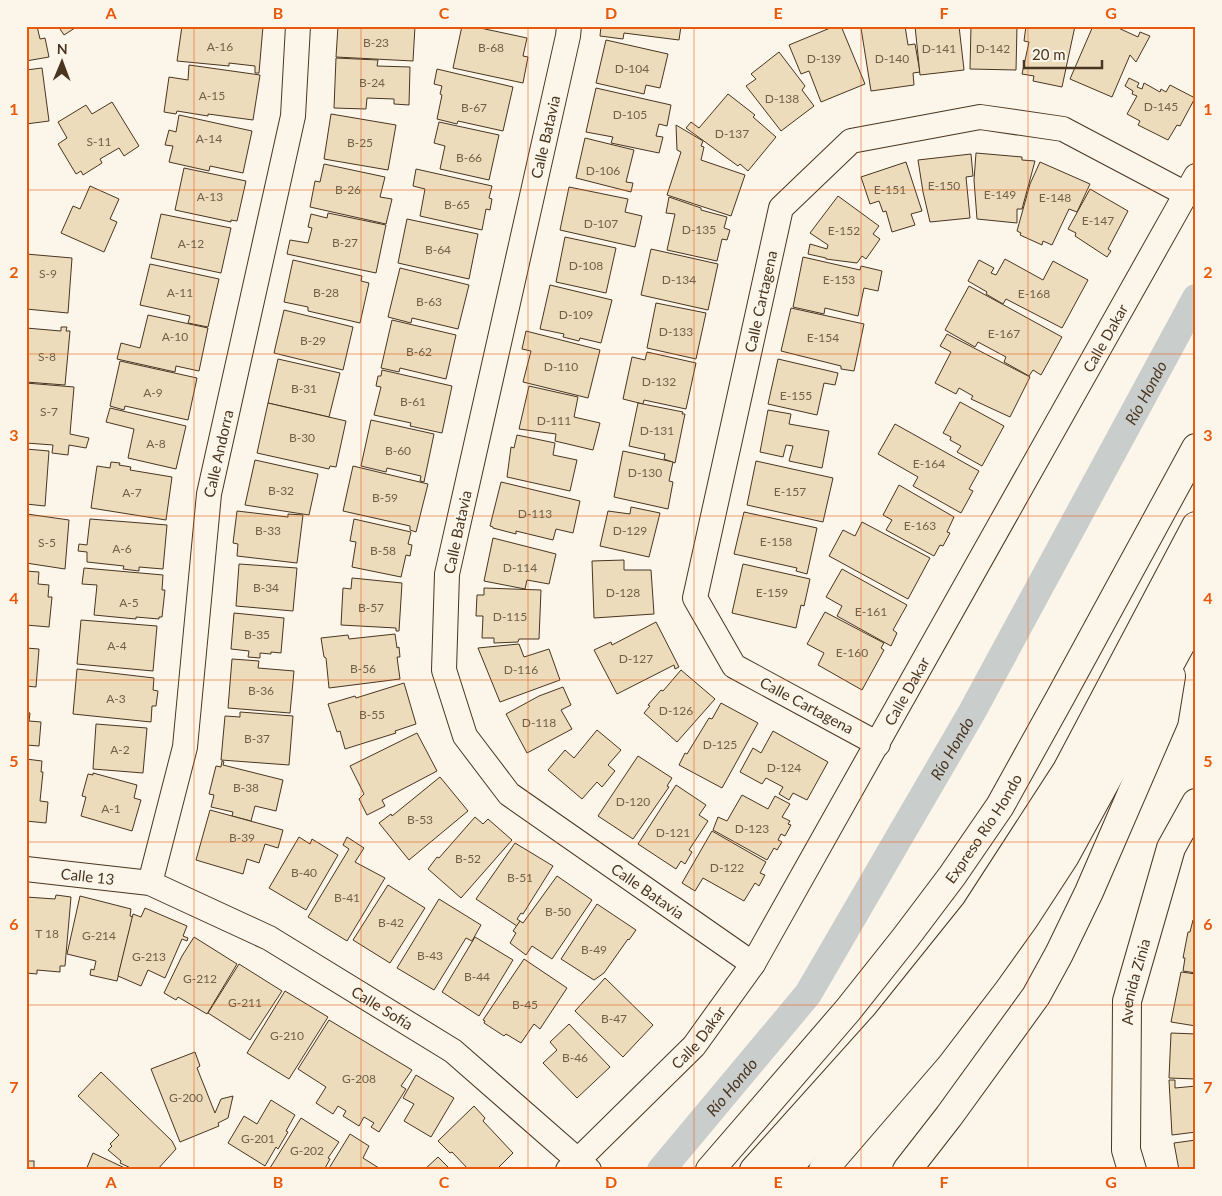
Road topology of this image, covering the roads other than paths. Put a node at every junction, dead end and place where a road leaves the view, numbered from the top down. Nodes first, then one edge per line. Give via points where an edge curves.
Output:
1 (298, 26) edge
2 (569, 26) edge
3 (1191, 185) edge
4 (1196, 448) edge
5 (1196, 526) edge
6 (1196, 570) edge
7 (1196, 616) edge
8 (1173, 658) junction
9 (878, 744) junction
10 (1196, 802) edge
11 (26, 869) edge
12 (150, 883) junction
13 (753, 964) junction
14 (579, 1166) edge
15 (710, 1170) edge
16 (754, 1170) edge
17 (786, 1170) edge
18 (823, 1170) edge
19 (907, 1170) edge
20 (1132, 1170) edge

1 - 12 street, Calle Andorra via 292,116 209,494 185,747
2 - 13 street, Calle Batavia via 447,574 444,670 465,736 509,794
3 - 9 street, Calle Dakar
3 - 9 street, Calle Cartagena via 1063,129 980,117 851,140 781,208 695,598 734,666
4 - 15 main road, Expreso Río Hondo via 1000,806 952,876 848,1010
5 - 16 main road via 1068,770 976,912 886,1023
6 - 17 main road via 1079,794 1010,898 886,1058
7 - 8 main road
8 - 18 main road via 1065,856 1024,919 928,1047
8 - 19 main road via 1164,718 1059,954 1036,996
9 - 13 street, Calle Dakar
10 - 20 main road, Avenida Zinia via 1171,848 1127,1001 1126,1150
11 - 12 street, Calle 13
12 - 14 street, Calle Sofía via 269,938 453,1051
13 - 14 street, Calle Dakar via 694,1046

